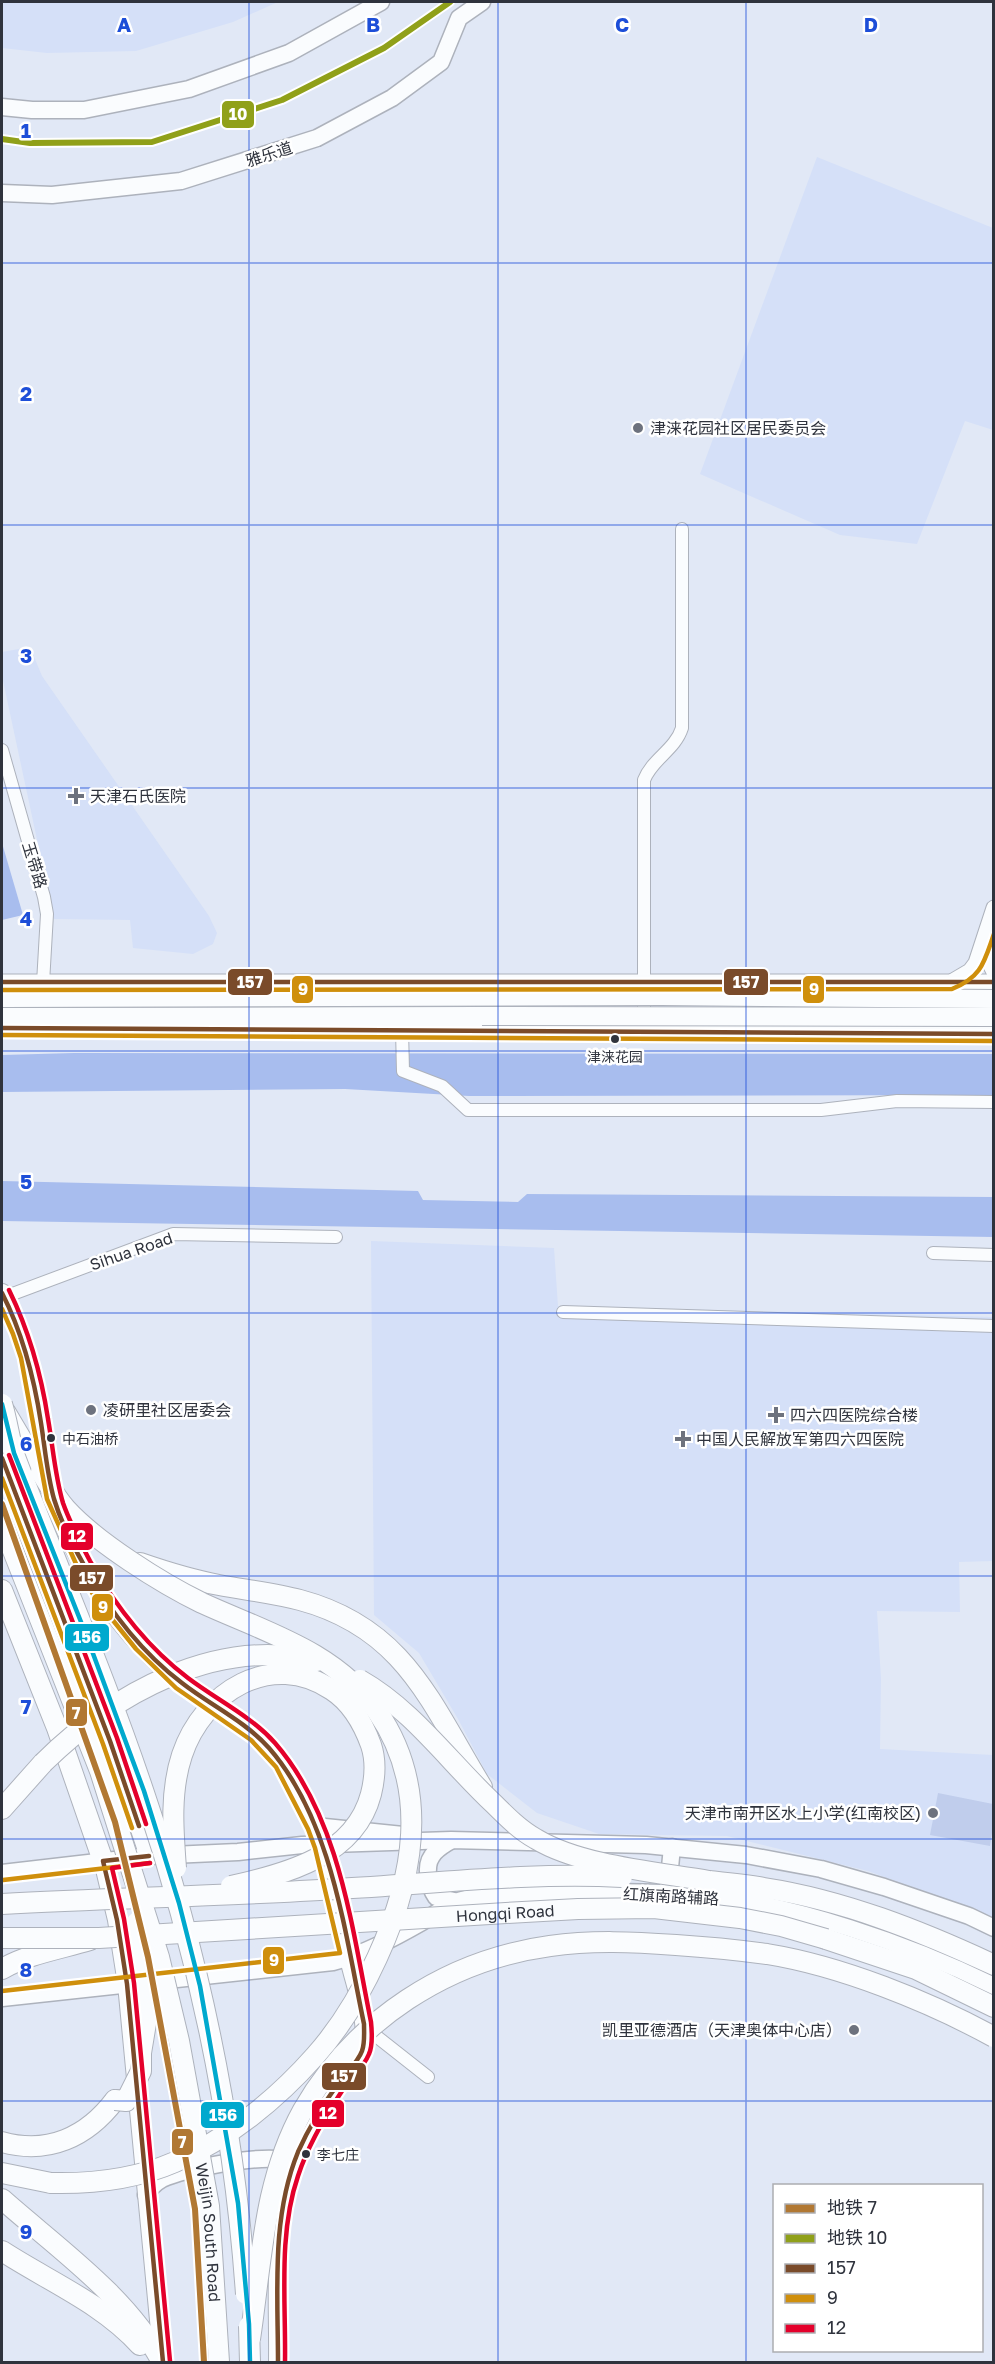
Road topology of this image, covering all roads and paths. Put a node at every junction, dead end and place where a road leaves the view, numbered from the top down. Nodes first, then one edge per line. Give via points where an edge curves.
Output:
1 (381, 2) edge
2 (482, 2) edge
3 (2, 107) edge
4 (2, 193) edge
5 (682, 529) dead end
6 (2, 750) edge
7 (993, 908) edge
8 (993, 937) edge
9 (993, 972) edge
10 (2, 982) edge
11 (951, 982) junction
12 (993, 982) edge
13 (43, 983) junction
14 (643, 983) junction
15 (2, 998) edge
16 (993, 999) edge
17 (2, 1017) edge
18 (993, 1017) edge
19 (2, 1028) edge
20 (644, 1033) junction
21 (993, 1034) edge
22 (402, 1035) junction
23 (993, 1102) edge
24 (336, 1237) dead end
25 (933, 1253) dead end
26 (993, 1255) edge
27 (2, 1296) edge
28 (563, 1312) dead end
29 (993, 1326) edge
30 (3, 1407) edge
31 (2, 1458) edge
32 (2, 1523) edge
33 (128, 1559) junction
34 (2, 1590) edge
35 (492, 1802) junction
36 (2, 1809) edge
37 (315, 1826) junction
38 (451, 1840) junction
39 (423, 1842) junction
40 (322, 1846) junction
41 (672, 1847) junction
42 (149, 1856) junction
43 (103, 1861) junction
44 (130, 1866) junction
45 (2, 1873) edge
46 (709, 1881) junction
47 (668, 1893) junction
48 (184, 1899) junction
49 (454, 1901) junction
50 (2, 1904) edge
51 (993, 1928) edge
52 (2, 1938) edge
53 (99, 1938) junction
54 (349, 1958) junction
55 (993, 1965) edge
56 (2, 1969) edge
57 (127, 1984) junction
58 (993, 1986) edge
59 (2, 1998) edge
60 (993, 2007) edge
61 (376, 2036) joint
62 (993, 2037) edge
63 (362, 2052) junction
64 (428, 2077) dead end
65 (2, 2142) edge
66 (2, 2173) edge
67 (289, 2179) junction
68 (146, 2195) junction
69 (2, 2199) edge
70 (2, 2251) edge
71 (250, 2339) junction
72 (155, 2362) edge
73 (162, 2362) edge
74 (219, 2362) edge
75 (250, 2362) edge
76 (278, 2362) edge

1 - 3 main road via 289,53 189,88 84,110
2 - 4 main road, 雅乐道 via 459,18 441,62 393,98 317,138 181,181 52,195
5 - 14 street via 682,728 674,745 647,771 644,780
6 - 13 street, 玉带路 via 47,914
7 - 11 street via 976,963
8 - 9 street via 987,958
10 - 13 street
11 - 12 street
11 - 14 street
13 - 14 street
14 - 20 street
15 - 16 main road, bridge
17 - 18 main road, bridge
19 - 22 street
20 - 21 street
20 - 22 street
22 - 23 street via 403,1071 442,1086 468,1110 821,1110 897,1101
24 - 27 street, Sihua Road via 173,1234
25 - 26 street
27 - 37 main road via 28,1356 58,1512 101,1593 161,1665 240,1722 270,1749
28 - 29 street
30 - 33 highway, bridge via 66,1508
30 - 48 highway, Weijin South Road, bridge via 14,1453
31 - 42 main road via 110,1741
32 - 44 highway, Weijin South Road, bridge via 86,1734
33 - 35 highway, bridge via 199,1581 302,1600 337,1613 375,1635 419,1681
33 - 66 highway, bridge via 202,1603 301,1646 338,1669 366,1695 380,1714 406,1772 412,1832 403,1888 370,1973 338,2027 301,2072 243,2122 177,2161 130,2177 84,2184 51,2183
34 - 43 highway via 73,1771
35 - 36 highway, bridge via 425,1732 366,1683 317,1661 276,1655 241,1656 200,1665 143,1689 78,1731
35 - 46 highway, bridge via 526,1832 567,1854
37 - 39 main road via 401,1834
37 - 40 main road
38 - 39 main road
38 - 41 main road
38 - 49 main road via 432,1855 429,1869 436,1897
39 - 40 main road
40 - 42 main road
40 - 54 main road
41 - 47 main road
41 - 51 main road via 821,1869 958,1912
42 - 43 main road
43 - 45 main road
43 - 57 main road
44 - 65 highway, bridge via 148,1998 138,2079 126,2101 115,2100 93,2125 74,2138 39,2146
44 - 74 highway, Weijin South Road, bridge via 159,1957 179,2042 209,2206
46 - 48 highway, Hongqi Road, bridge via 597,1875
46 - 55 highway, Hongqi Road via 765,1888 831,1903 896,1924
47 - 49 main road, 红旗南路辅路 via 549,1894
47 - 58 main road, 红旗南路辅路 via 737,1901 818,1920 903,1947
48 - 48 highway, bridge via 173,1817 175,1785 182,1753 200,1719 225,1692 256,1677 299,1677 335,1692 358,1716 373,1751 374,1782 357,1825 333,1848 305,1864
48 - 50 highway, Hongqi Road, bridge
48 - 71 highway, Weijin South Road, bridge via 240,2214
49 - 54 main road, 红旗南路辅路 via 387,1941
52 - 53 highway, Hongqi Road, bridge
53 - 56 highway, bridge via 29,1957
53 - 60 highway, Hongqi Road, bridge via 506,1912 654,1908 694,1911 782,1926 826,1939 916,1969
54 - 57 main road, 红旗南路辅路
54 - 63 main road via 364,2024
57 - 59 main road, 红旗南路辅路
57 - 68 main road
61 - 63 main road
61 - 64 street
62 - 71 highway, bridge via 862,1980 769,1954 649,1943 578,1943 504,1955 453,1973 399,2004 364,2033 329,2072 303,2111 269,2196
63 - 67 main road via 314,2121
67 - 68 main road via 285,2165 277,2158 251,2159 178,2174 161,2180
67 - 76 main road via 278,2268
68 - 73 main road
69 - 73 highway via 125,2311 153,2344
70 - 72 highway via 109,2316
71 - 75 highway, Weijin South Road, bridge

